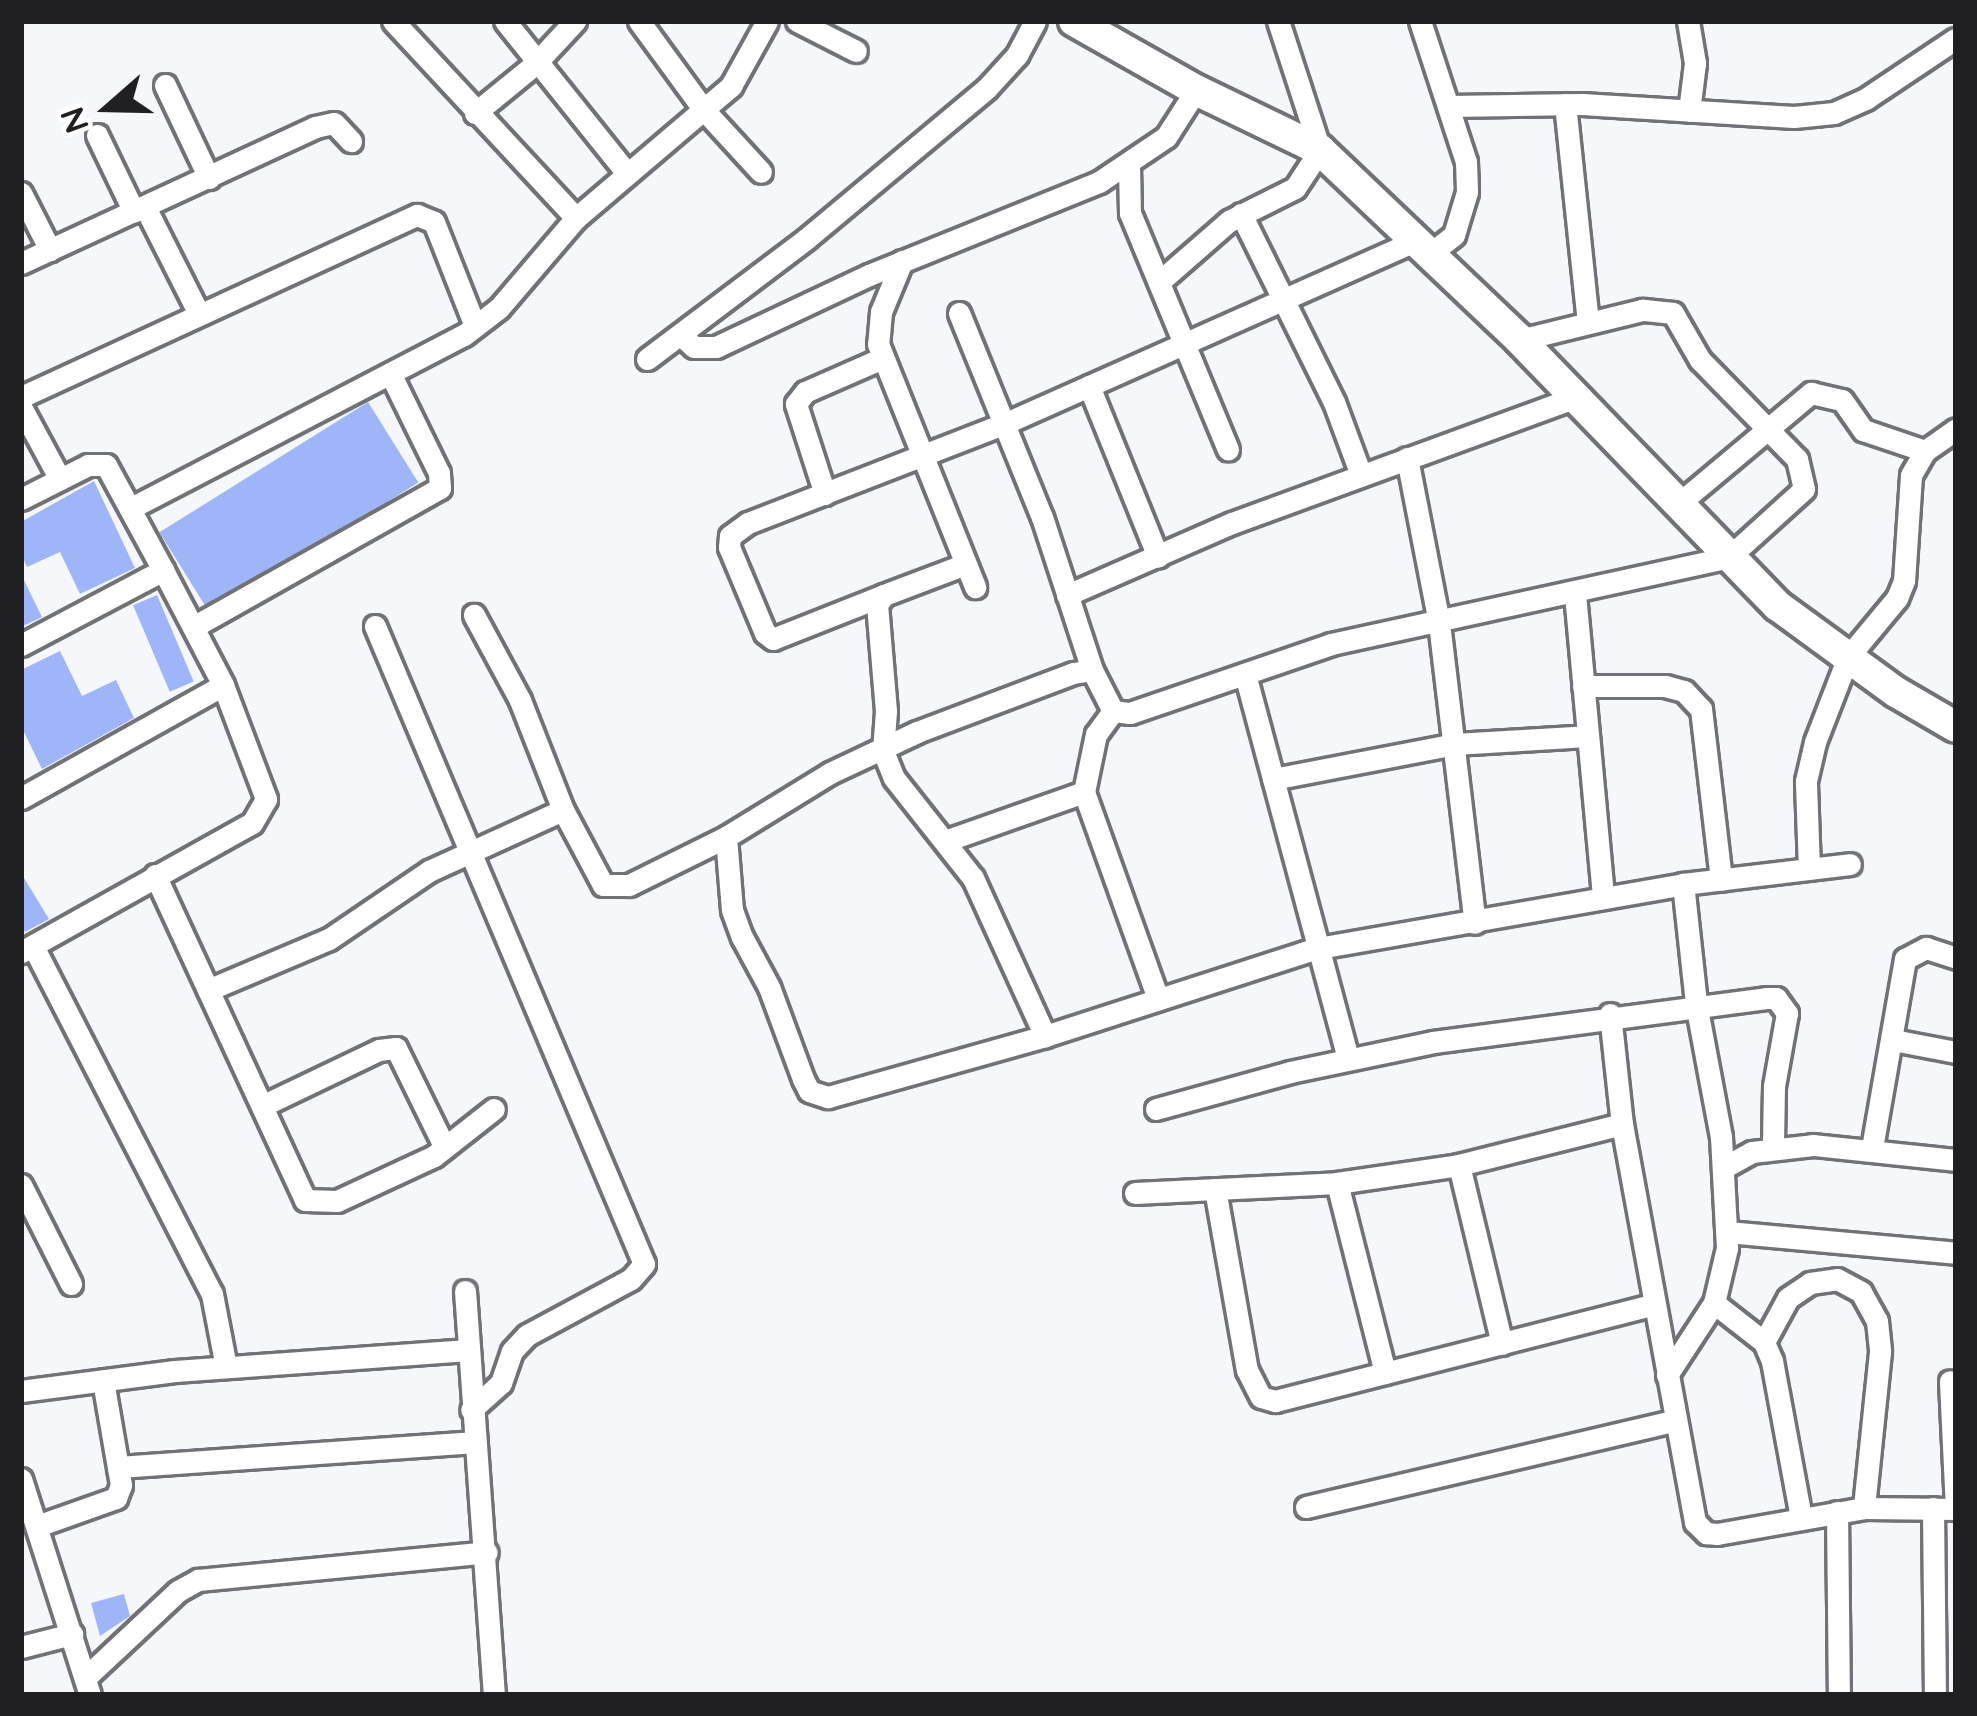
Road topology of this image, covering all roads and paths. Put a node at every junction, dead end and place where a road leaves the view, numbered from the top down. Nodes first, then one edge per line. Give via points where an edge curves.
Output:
1 (393, 21) edge
2 (505, 21) edge
3 (575, 21) edge
4 (640, 21) edge
5 (767, 21) edge
6 (797, 21) edge
7 (1034, 21) edge
8 (1073, 21) edge
9 (1278, 21) edge
10 (1420, 21) edge
11 (1688, 21) edge
12 (1952, 21) edge
13 (1955, 39) edge
14 (1956, 50) edge
15 (856, 51) dead end
16 (535, 64) junction
17 (165, 85) dead end
18 (1196, 90) junction
19 (1565, 104) junction
20 (1448, 106) junction
21 (704, 110) junction
22 (1689, 111) junction
23 (475, 113) junction
24 (97, 135) dead end
25 (351, 140) dead end
26 (1321, 150) junction
27 (1130, 166) junction
28 (626, 172) junction
29 (760, 172) dead end
30 (209, 178) junction
31 (21, 193) edge
32 (139, 209) junction
33 (1241, 214) junction
34 (576, 218) junction
35 (1420, 249) junction
36 (50, 250) junction
37 (902, 261) junction
38 (21, 263) edge
39 (1159, 282) junction
40 (1283, 296) junction
41 (959, 313) dead end
42 (199, 314) junction
43 (1588, 323) junction
44 (475, 326) junction
45 (682, 336) junction
46 (1520, 340) junction
47 (1186, 341) junction
48 (883, 358) junction
49 (647, 359) dead end
50 (391, 373) junction
51 (1089, 386) junction
52 (21, 397) edge
53 (1576, 397) junction
54 (21, 406) edge
55 (1006, 423) junction
56 (1766, 427) junction
57 (1956, 429) edge
58 (1228, 450) dead end
59 (1925, 452) junction
60 (923, 454) junction
61 (1407, 458) junction
62 (1361, 475) junction
63 (61, 479) junction
64 (825, 494) junction
65 (21, 499) edge
66 (1677, 505) junction
67 (131, 508) junction
68 (1158, 557) junction
69 (1729, 557) junction
70 (963, 565) junction
71 (163, 570) junction
72 (975, 587) dead end
73 (884, 595) junction
74 (1066, 595) junction
75 (1574, 595) junction
76 (474, 615) dead end
77 (1439, 623) junction
78 (195, 626) junction
79 (375, 626) dead end
80 (21, 645) edge
81 (1848, 657) junction
82 (1093, 670) junction
83 (1245, 674) junction
84 (224, 685) junction
85 (1582, 686) junction
86 (1113, 711) junction
87 (1956, 727) edge
88 (1587, 736) junction
89 (1454, 744) junction
90 (883, 751) junction
91 (1274, 779) junction
92 (1084, 792) junction
93 (21, 798) edge
94 (563, 810) junction
95 (726, 837) junction
96 (945, 841) junction
97 (466, 851) junction
98 (1850, 864) dead end
99 (1809, 869) junction
100 (155, 875) junction
101 (1721, 880) junction
102 (1683, 884) junction
103 (1603, 898) junction
104 (1475, 923) junction
105 (1318, 948) junction
106 (27, 949) edge
107 (1956, 958) edge
108 (208, 990) junction
109 (1158, 999) junction
110 (1696, 1003) junction
111 (1610, 1014) junction
112 (1045, 1036) junction
113 (1893, 1040) junction
114 (1956, 1052) edge
115 (1348, 1058) junction
116 (264, 1105) junction
117 (1156, 1108) dead end
118 (494, 1109) dead end
119 (1622, 1124) junction
120 (1773, 1147) junction
121 (446, 1148) junction
122 (1872, 1148) junction
123 (1956, 1160) edge
124 (1460, 1165) junction
125 (1723, 1168) junction
126 (1337, 1183) junction
127 (21, 1185) edge
128 (1215, 1189) junction
129 (1135, 1193) dead end
130 (1726, 1232) junction
131 (1956, 1253) edge
132 (71, 1284) dead end
133 (465, 1291) dead end
134 (1714, 1303) junction
135 (1653, 1306) junction
136 (1764, 1342) junction
137 (1502, 1344) junction
138 (468, 1350) junction
139 (226, 1367) junction
140 (1385, 1373) junction
141 (1667, 1375) junction
142 (103, 1381) junction
143 (1951, 1381) dead end
144 (21, 1391) edge
145 (471, 1410) junction
146 (1676, 1420) junction
147 (472, 1442) junction
148 (118, 1467) junction
149 (23, 1489) edge
150 (1306, 1508) dead end
151 (1864, 1508) junction
152 (1933, 1508) junction
153 (1837, 1512) junction
154 (1801, 1517) junction
155 (37, 1526) junction
156 (487, 1552) junction
157 (1931, 1605) junction
158 (1956, 1605) edge
159 (72, 1634) junction
160 (21, 1648) edge
161 (87, 1686) edge
162 (1956, 1694) edge
163 (494, 1695) edge
164 (1839, 1695) edge
165 (1935, 1695) edge

1 - 23 street
2 - 16 street
3 - 16 street
4 - 21 street
5 - 21 street via 730,86
6 - 15 street
7 - 45 street via 987,88
8 - 18 street
9 - 26 street
10 - 20 street
11 - 22 street via 1695,64
12 - 13 street
13 - 14 street
13 - 22 street via 1834,112
16 - 23 street
16 - 28 street
17 - 30 street
18 - 26 street
18 - 27 street via 1166,137
19 - 20 street
19 - 22 street
19 - 43 street
20 - 35 street via 1467,192 1454,235
21 - 28 street
21 - 29 street
23 - 34 street
24 - 32 street
25 - 30 street via 334,123 315,127
26 - 33 street via 1295,188
26 - 35 street
27 - 37 street
27 - 39 street via 1130,213
28 - 34 street
30 - 32 street
31 - 36 street
32 - 36 street
32 - 42 street
33 - 39 street
33 - 40 street
34 - 44 street
35 - 40 street
35 - 46 street
36 - 38 street
37 - 45 street via 716,346 694,347
37 - 48 street via 876,328
39 - 47 street
40 - 47 street
40 - 62 street
41 - 55 street
42 - 44 street via 417,215 434,222
42 - 52 street
43 - 46 street
43 - 56 street via 1642,310 1673,314 1689,346
44 - 50 street
45 - 49 street
46 - 53 street
47 - 51 street
47 - 58 street
48 - 60 street
48 - 64 street via 805,392 796,404
50 - 67 street
50 - 78 street via 440,488
51 - 55 street
51 - 68 street
53 - 61 street
53 - 66 street
54 - 63 street
55 - 60 street
55 - 74 street
56 - 59 street via 1803,397 1823,393 1852,407 1863,430
56 - 66 street
56 - 69 street via 1797,459 1804,489
57 - 59 street
59 - 81 street via 1911,475 1904,581
60 - 64 street
60 - 70 street
61 - 62 street
61 - 77 street
62 - 68 street
63 - 65 street
63 - 67 street via 106,465
64 - 73 street via 730,536 765,633 782,638
66 - 69 street
67 - 71 street
68 - 74 street
69 - 75 street
69 - 81 street
70 - 72 street
70 - 73 street
71 - 78 street
71 - 80 street
73 - 90 street via 874,614
74 - 82 street
75 - 77 street
75 - 85 street
76 - 94 street via 520,700
77 - 83 street via 1331,644
77 - 89 street
78 - 84 street
79 - 97 street
81 - 87 street
81 - 99 street via 1806,781
82 - 86 street
82 - 90 street
83 - 86 street via 1130,713
83 - 91 street
84 - 93 street
84 - 100 street via 260,778 263,812
85 - 88 street
85 - 101 street via 1665,686 1701,709
86 - 92 street via 1096,734
88 - 89 street
88 - 103 street
89 - 91 street
89 - 104 street
90 - 95 street via 830,773
90 - 96 street via 894,778
91 - 105 street
92 - 96 street
92 - 109 street
94 - 95 street via 595,873 614,887
94 - 97 street
95 - 112 street via 732,910 809,1090 845,1095
96 - 112 street via 1002,932
97 - 108 street via 329,939
97 - 145 street via 644,1264 631,1279 526,1335 501,1383
98 - 99 street
99 - 101 street
100 - 106 street
100 - 108 street
101 - 102 street
102 - 103 street
102 - 110 street
103 - 104 street
104 - 105 street
105 - 109 street
105 - 115 street
106 - 139 street via 212,1294
107 - 113 street via 1926,948 1905,959
108 - 116 street
109 - 112 street
110 - 111 street
110 - 120 street via 1766,998 1783,1005
110 - 125 street
111 - 115 street
111 - 119 street
113 - 114 street
113 - 122 street
115 - 117 street
116 - 121 street via 396,1048
116 - 121 street via 298,1189 319,1204
118 - 121 street
119 - 124 street
119 - 135 street
120 - 122 street
120 - 125 street
122 - 123 street
124 - 126 street
124 - 137 street
125 - 130 street
126 - 128 street
126 - 140 street
127 - 132 street
128 - 129 street
128 - 140 street via 1247,1370 1262,1397 1275,1401
130 - 131 street
130 - 134 street
133 - 138 street
134 - 136 street
134 - 141 street
135 - 137 street
135 - 141 street
136 - 151 street via 1788,1298 1810,1283 1837,1280 1861,1292 1877,1321 1880,1352
136 - 154 street
137 - 140 street
138 - 139 street
138 - 145 street
139 - 142 street
141 - 146 street
142 - 144 street
142 - 148 street
143 - 152 street via 1956,1509
145 - 147 street
146 - 150 street
146 - 154 street via 1695,1522 1706,1533
147 - 148 street
147 - 156 street
148 - 155 street via 121,1486 106,1506
149 - 155 street
151 - 152 street
151 - 153 street
152 - 157 street
153 - 154 street
153 - 164 street
155 - 159 street
156 - 161 street via 198,1580
156 - 163 street
157 - 158 street
157 - 165 street
159 - 160 street
159 - 161 street
162 - 165 street

